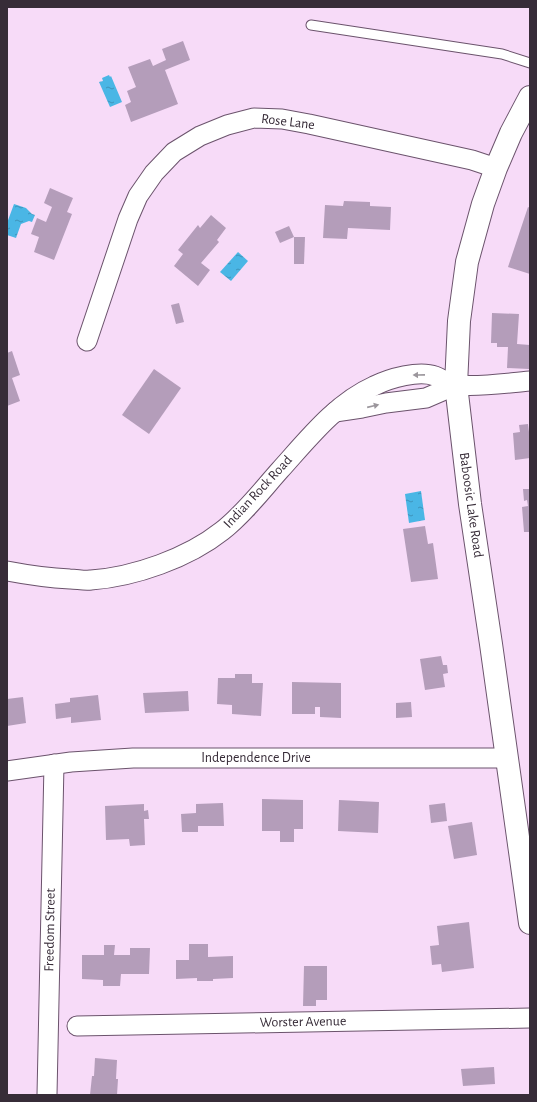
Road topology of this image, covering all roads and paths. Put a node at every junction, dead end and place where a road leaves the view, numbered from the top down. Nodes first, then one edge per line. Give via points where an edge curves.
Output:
1 (311, 25) dead end
2 (530, 63) edge
3 (530, 97) edge
4 (496, 168) junction
5 (87, 342) dead end
6 (530, 381) edge
7 (456, 385) junction
8 (7, 571) edge
9 (506, 758) junction
10 (54, 764) junction
11 (7, 771) edge
12 (530, 923) edge
13 (530, 1018) edge
14 (77, 1026) dead end
15 (48, 1095) edge

1 - 2 lane via 502,54
3 - 4 street, Baboosic Lake Road
4 - 5 street, Rose Lane via 451,155 282,119 254,118 200,136 174,152 154,173 138,196
4 - 7 street, Baboosic Lake Road via 466,262 459,321
6 - 7 street
7 - 8 street, Indian Rock Road via 434,375 419,374 375,385 353,396 303,444 222,531 164,563 128,574 90,580
7 - 9 street, Baboosic Lake Road
9 - 10 street, Independence Drive via 133,758
9 - 12 street, Baboosic Lake Road
10 - 11 street, Independence Drive
10 - 15 street, Freedom Street
13 - 14 street, Worster Avenue

